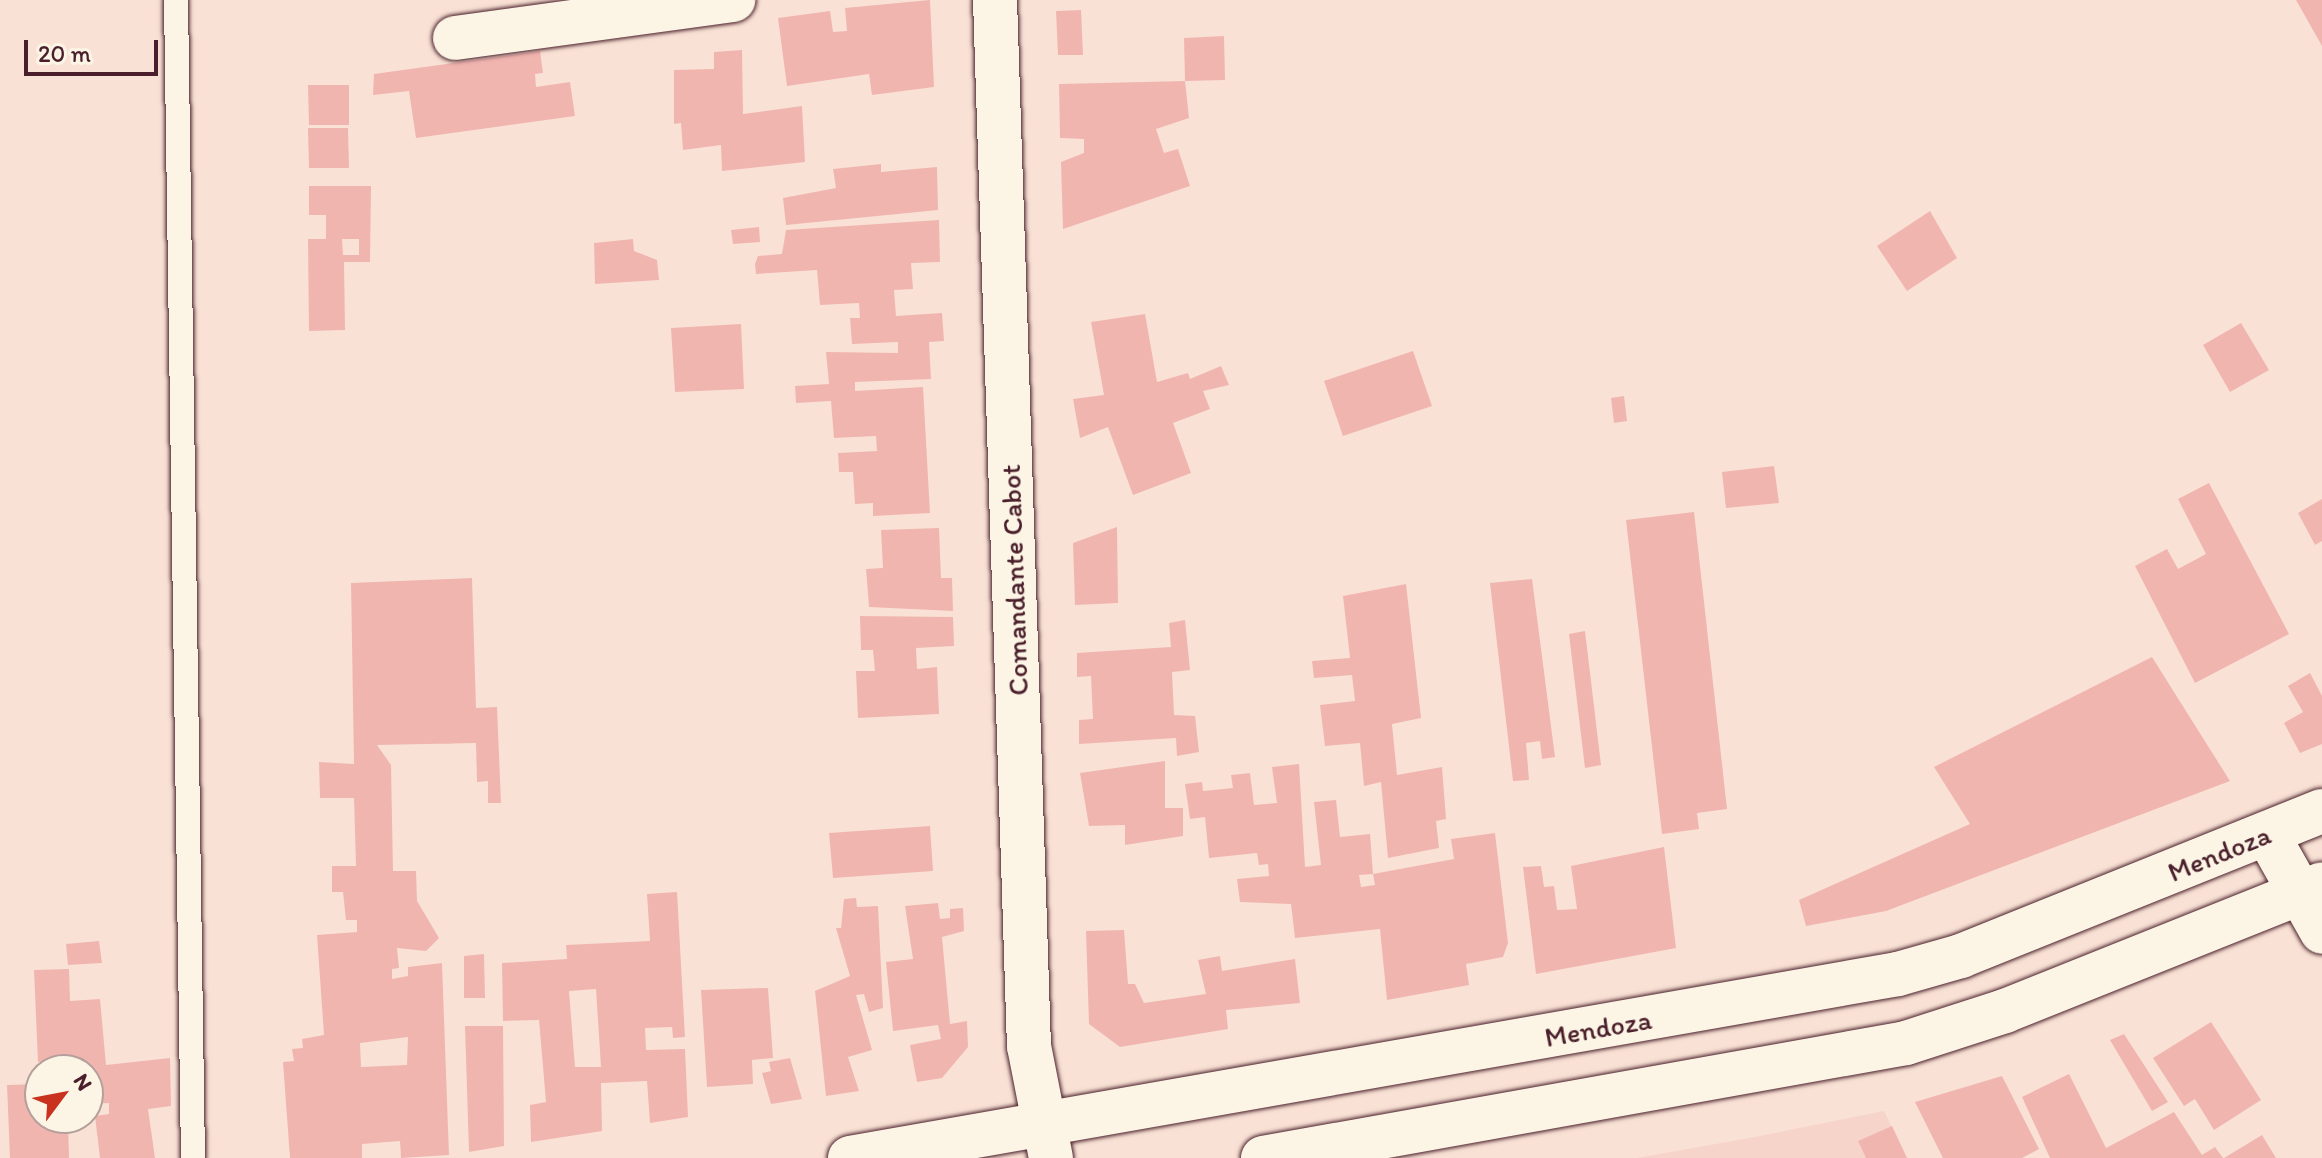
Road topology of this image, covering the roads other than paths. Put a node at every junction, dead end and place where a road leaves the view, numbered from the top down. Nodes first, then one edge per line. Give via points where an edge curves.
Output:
1 (176, 0) edge
2 (733, 0) edge
3 (995, 0) edge
4 (455, 38) dead end
5 (2322, 811) edge
6 (2267, 834) junction
7 (2311, 889) edge
8 (2322, 932) edge
9 (1048, 1142) edge
10 (193, 1158) edge
11 (850, 1158) edge
12 (1263, 1158) edge

1 - 10 lane
2 - 4 main road
3 - 9 main road, Comandante Cabot via 1029,1046
5 - 6 main road, Mendoza
6 - 7 main road
6 - 9 main road, Mendoza via 1961,956 1898,974
7 - 8 main road
7 - 12 main road via 1921,1039
9 - 11 main road, Mendoza

